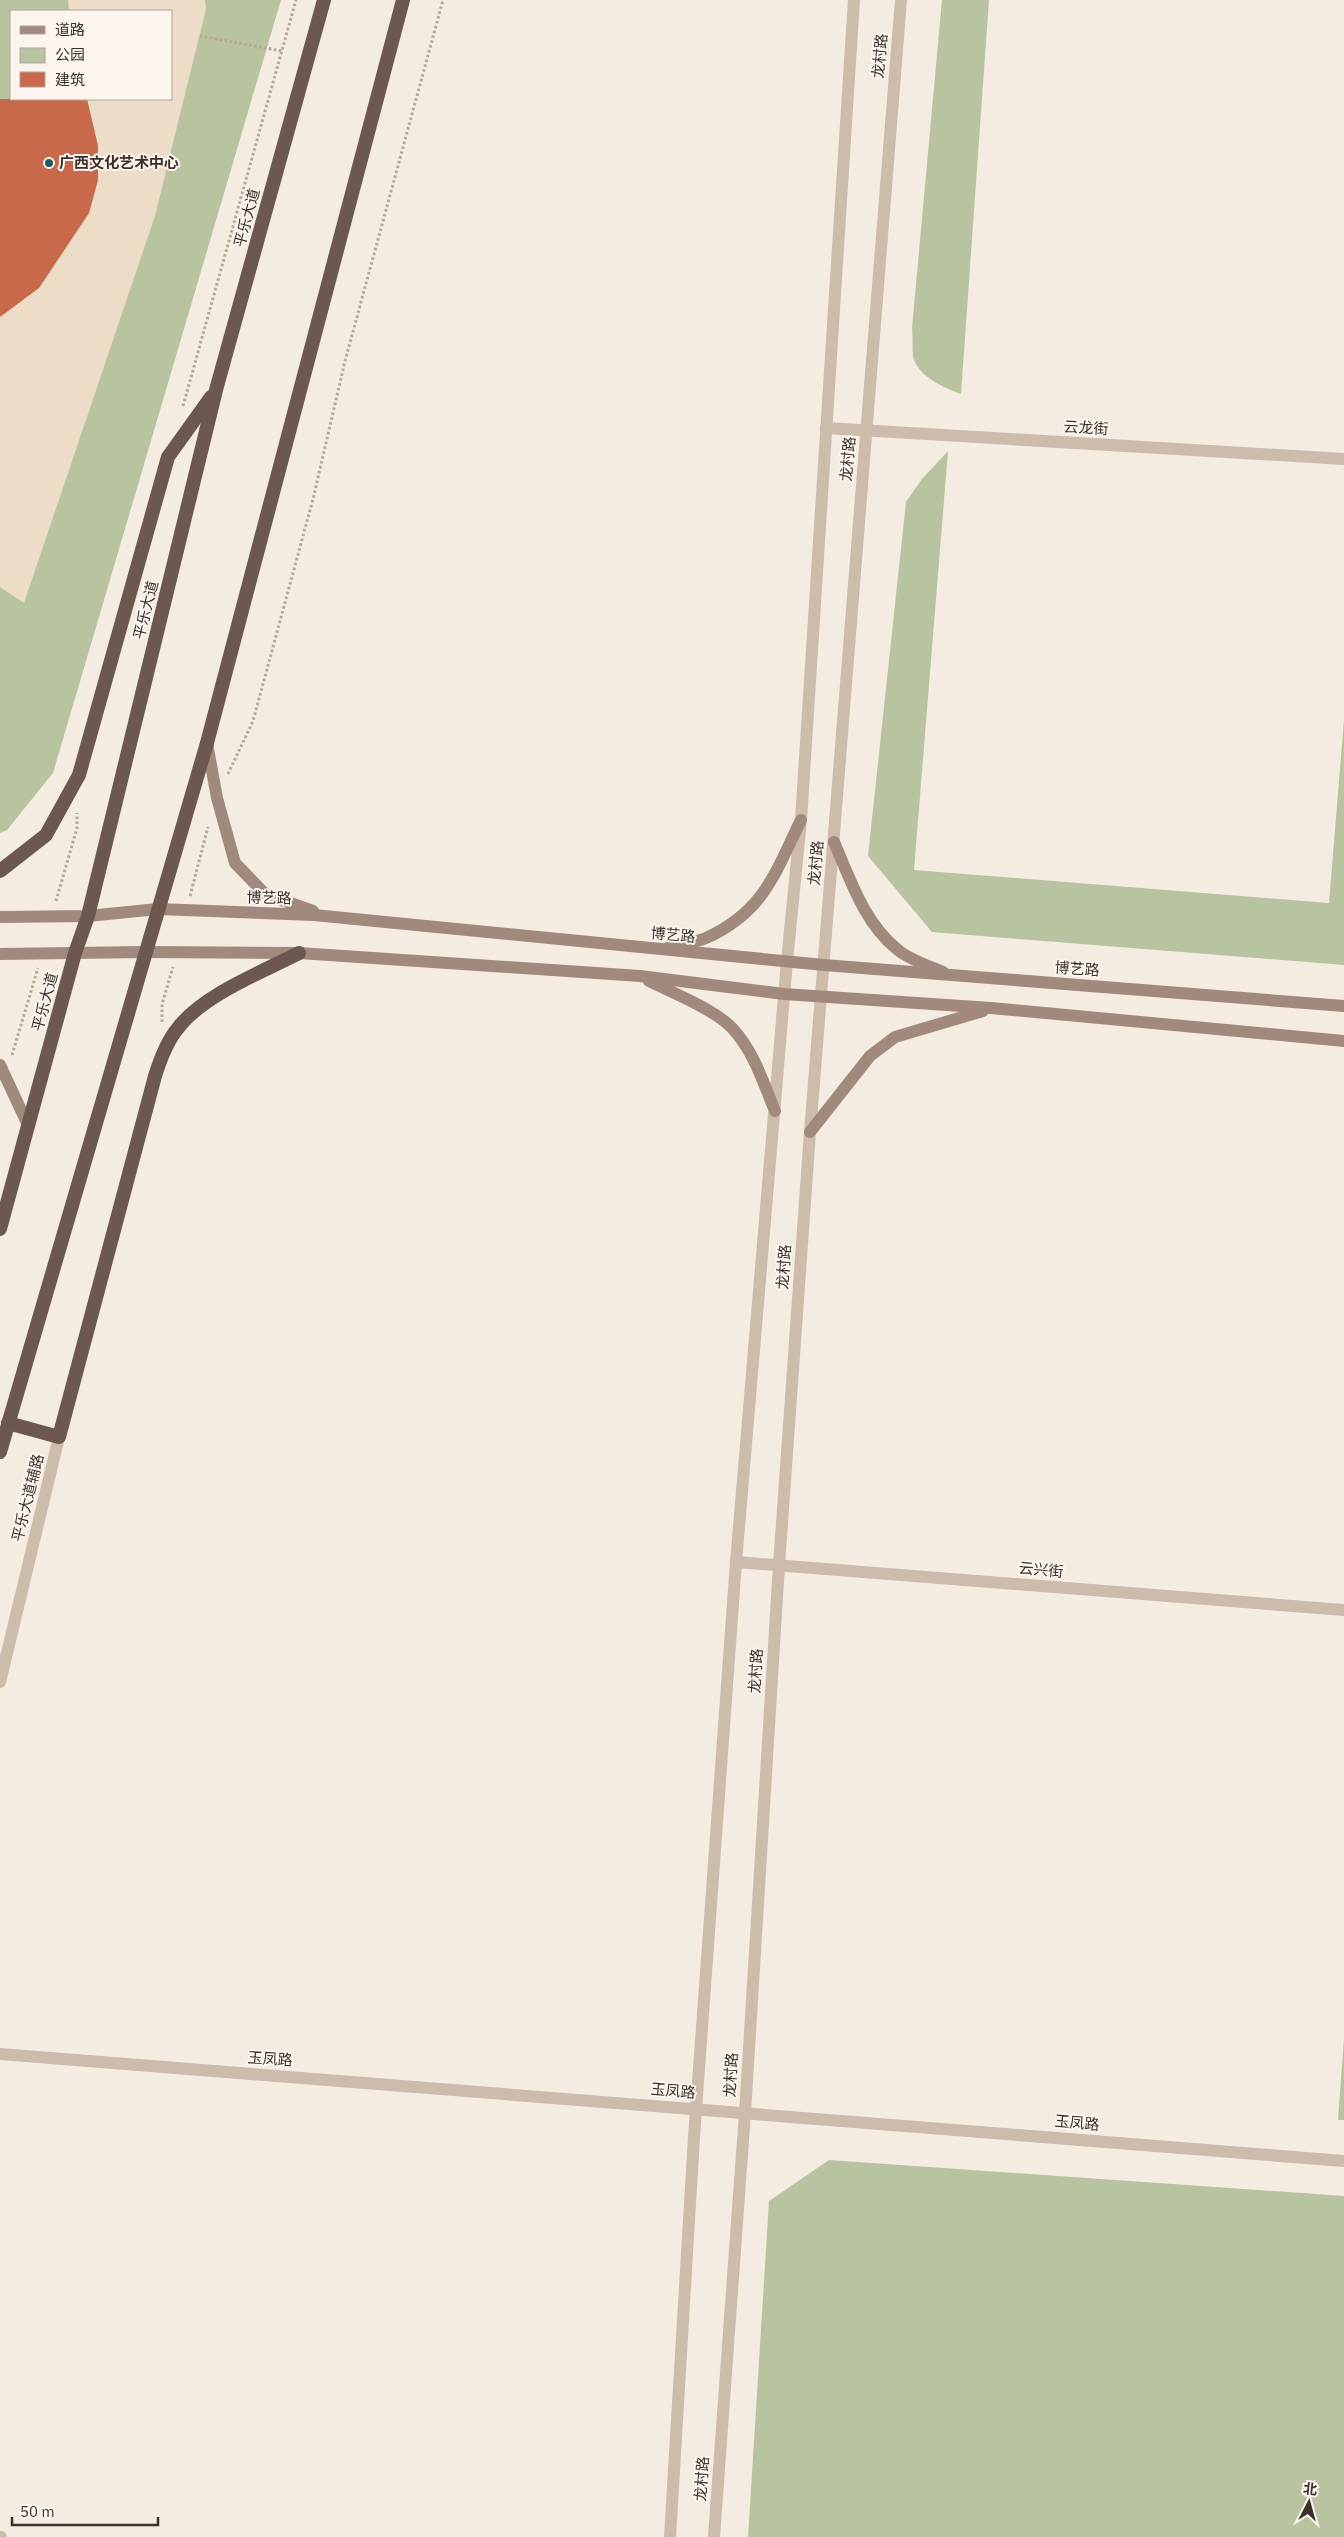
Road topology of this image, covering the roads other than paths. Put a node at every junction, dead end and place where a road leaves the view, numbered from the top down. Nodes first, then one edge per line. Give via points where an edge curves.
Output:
1 (324, 0) edge
2 (403, 0) edge
3 (854, 0) edge
4 (901, 0) edge
5 (216, 390) junction
6 (826, 428) junction
7 (867, 432) junction
8 (1344, 459) edge
9 (207, 743) junction
10 (801, 820) junction
11 (834, 842) junction
12 (0, 871) edge
13 (158, 910) junction
14 (88, 916) junction
15 (327, 916) junction
16 (0, 918) edge
17 (656, 950) junction
18 (145, 952) junction
19 (76, 953) junction
20 (299, 953) junction
21 (0, 954) edge
22 (787, 962) junction
23 (824, 965) junction
24 (950, 975) junction
25 (640, 976) junction
26 (784, 994) junction
27 (821, 996) junction
28 (1344, 1006) edge
29 (991, 1008) junction
30 (1344, 1041) edge
31 (0, 1065) edge
32 (775, 1111) junction
33 (28, 1125) junction
34 (810, 1132) junction
35 (0, 1229) edge
36 (8, 1423) junction
37 (59, 1437) junction
38 (0, 1452) edge
39 (736, 1562) junction
40 (778, 1565) junction
41 (1344, 1610) edge
42 (0, 1682) edge
43 (0, 2054) edge
44 (696, 2109) junction
45 (746, 2113) junction
46 (1344, 2161) edge
47 (670, 2537) edge
48 (714, 2537) edge

1 - 5 highway, 平乐大道
2 - 9 highway
3 - 6 street, 龙村路
4 - 7 street, 龙村路
5 - 12 highway via 168,457 79,775 46,835
5 - 14 highway, 平乐大道
6 - 7 street, 云龙街
6 - 10 street, 龙村路
7 - 8 street, 云龙街
7 - 11 street, 龙村路
9 - 13 highway
9 - 15 main road via 217,798 235,863 265,894
10 - 17 main road via 772,881 756,904 731,924 704,938
10 - 22 street, 龙村路
11 - 23 street, 龙村路
11 - 24 main road via 875,929 899,952
13 - 14 main road, 博艺路
13 - 15 main road, 博艺路
13 - 18 highway
14 - 16 main road, 博艺路
14 - 19 highway, 平乐大道
15 - 17 main road, 博艺路
17 - 22 main road, 博艺路
18 - 19 main road
18 - 20 main road
18 - 36 highway
19 - 21 main road
19 - 33 highway, 平乐大道
20 - 25 main road
20 - 37 highway via 212,998 178,1027 162,1055
22 - 23 main road, 博艺路
22 - 26 street, 龙村路
23 - 24 main road, 博艺路
23 - 27 street, 龙村路
24 - 28 main road, 博艺路
25 - 26 main road
25 - 32 main road via 702,1007 732,1028 755,1061
26 - 27 main road
26 - 32 street, 龙村路
27 - 29 main road
27 - 34 street, 龙村路
29 - 30 main road
29 - 34 main road via 895,1037 870,1056
31 - 33 main road
32 - 39 street, 龙村路
33 - 35 highway, 平乐大道
34 - 40 street, 龙村路
36 - 37 highway
36 - 38 highway
37 - 42 street, 平乐大道辅路
39 - 40 street, 云兴街
39 - 44 street, 龙村路
40 - 41 street, 云兴街
40 - 45 street, 龙村路
43 - 44 street, 玉凤路
44 - 45 street, 玉凤路
44 - 47 street, 龙村路
45 - 46 street, 玉凤路
45 - 48 street, 龙村路

